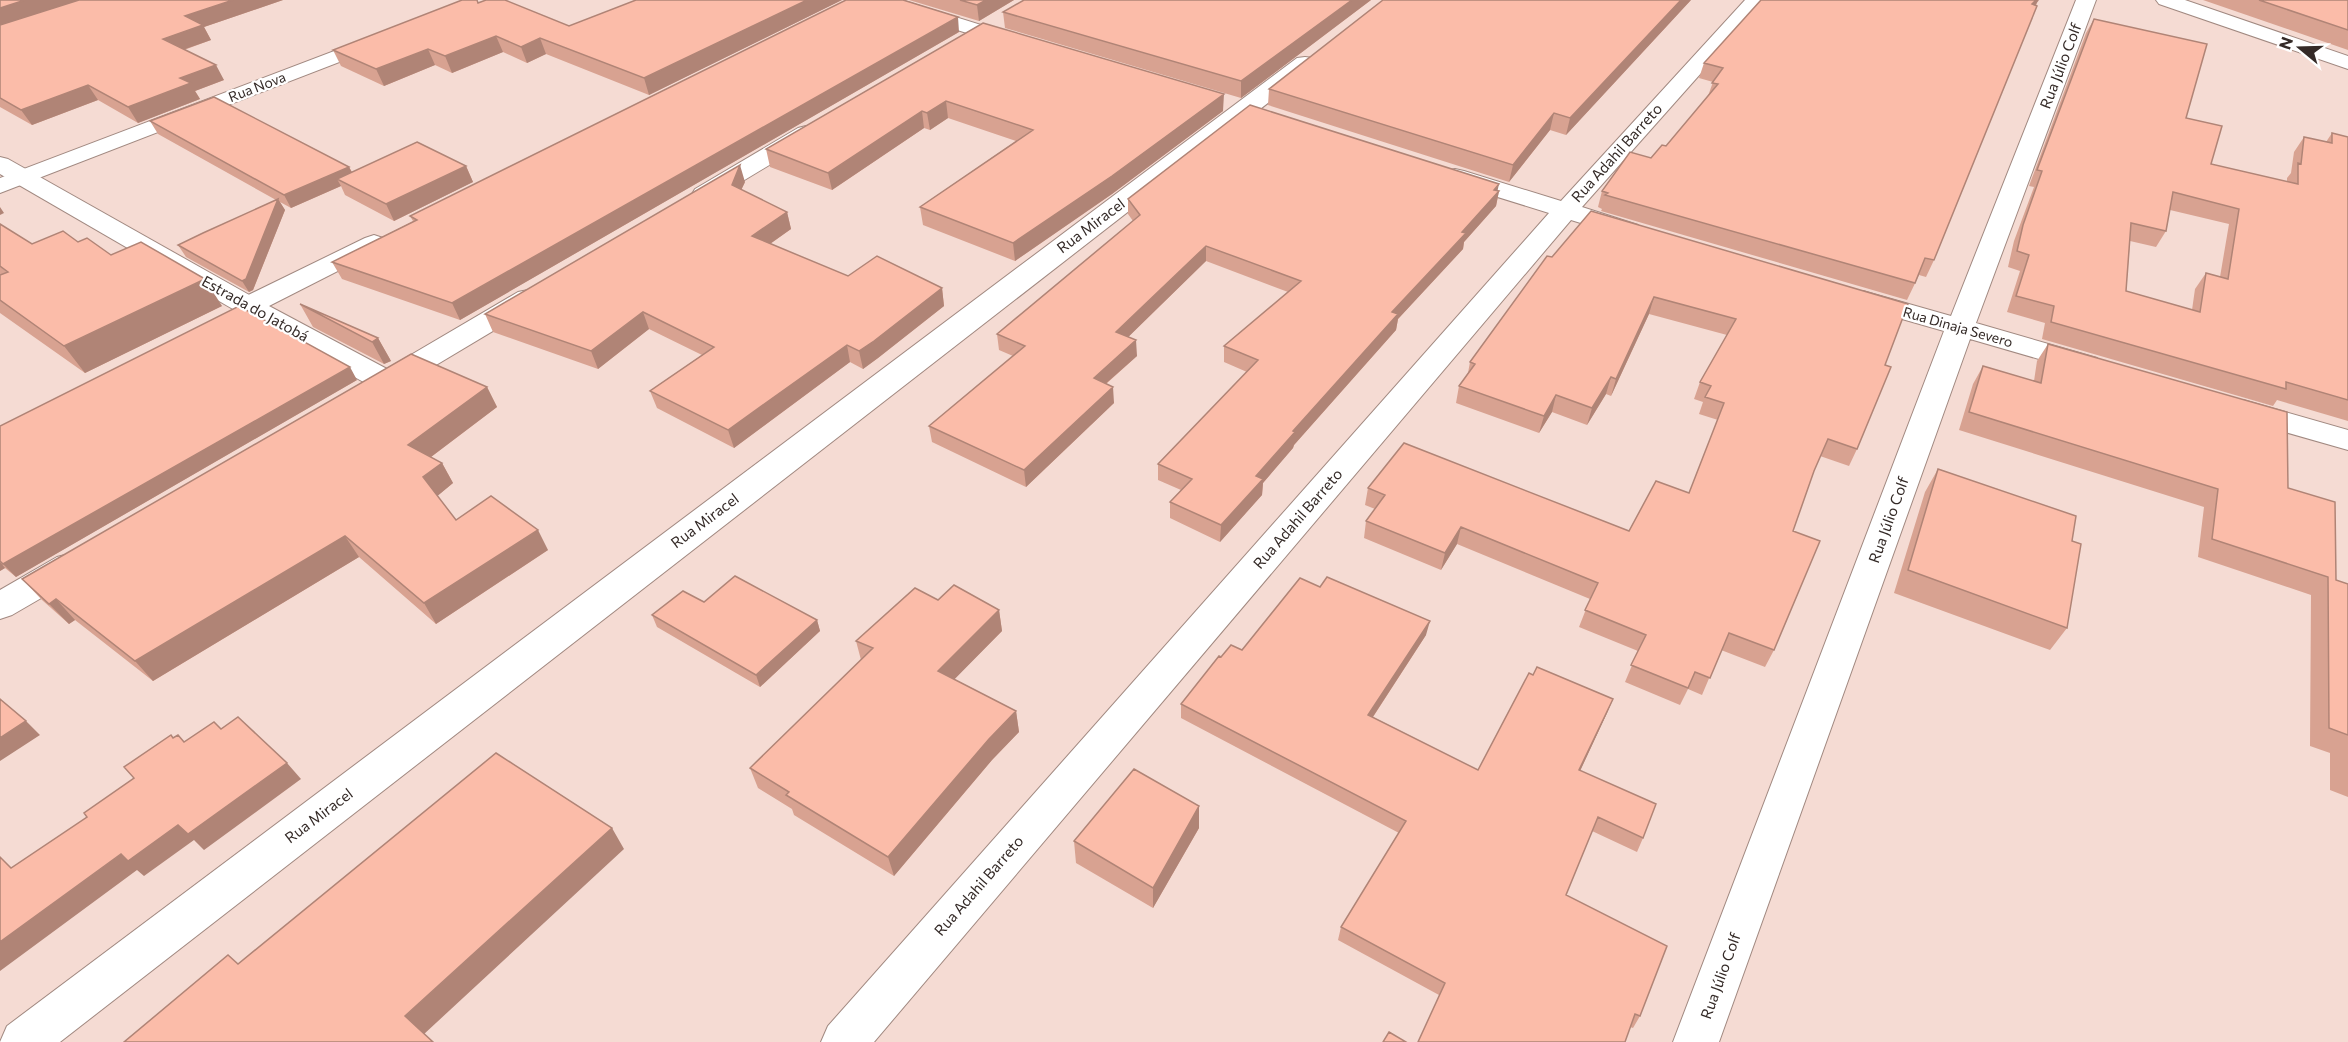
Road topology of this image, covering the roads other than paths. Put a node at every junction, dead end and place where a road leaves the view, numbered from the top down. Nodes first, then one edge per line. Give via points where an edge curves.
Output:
1 (880, 0) edge
2 (1756, 0) edge
3 (2086, 0) edge
4 (2166, 0) edge
5 (1006, 15) edge
6 (979, 31) junction
7 (393, 34) edge
8 (1330, 43) edge
9 (1034, 47) edge
10 (948, 49) edge
11 (2348, 63) edge
12 (1212, 99) edge
13 (1256, 112) junction
14 (826, 122) edge
15 (1433, 169) edge
16 (7, 176) edge
17 (683, 206) edge
18 (1565, 211) junction
19 (396, 232) edge
20 (1655, 238) edge
21 (550, 285) edge
22 (1836, 291) edge
23 (248, 306) junction
24 (218, 321) edge
25 (1960, 327) junction
26 (2109, 371) edge
27 (2223, 404) edge
28 (2348, 440) edge
29 (92, 553) edge
30 (0, 606) edge
31 (23, 1042) edge
32 (844, 1042) edge
33 (1696, 1042) edge

1 - 6 street
2 - 18 street, Rua Adahil Barreto
3 - 25 street, Rua Júlio Colf
4 - 11 street
5 - 6 street
6 - 9 street
6 - 10 street
7 - 16 street, Rua Nova
8 - 13 street, Rua Miracel
12 - 13 street
13 - 31 street, Rua Miracel
14 - 17 street
15 - 18 street
16 - 23 street, Estrada do Jatobá
18 - 20 street
18 - 32 street, Rua Adahil Barreto
19 - 23 street
21 - 23 street, Estrada do Jatobá via 376,387
22 - 25 street, Rua Dinaja Severo
23 - 24 street
25 - 26 street, Rua Dinaja Severo
25 - 33 street, Rua Júlio Colf
27 - 28 street
29 - 30 street

